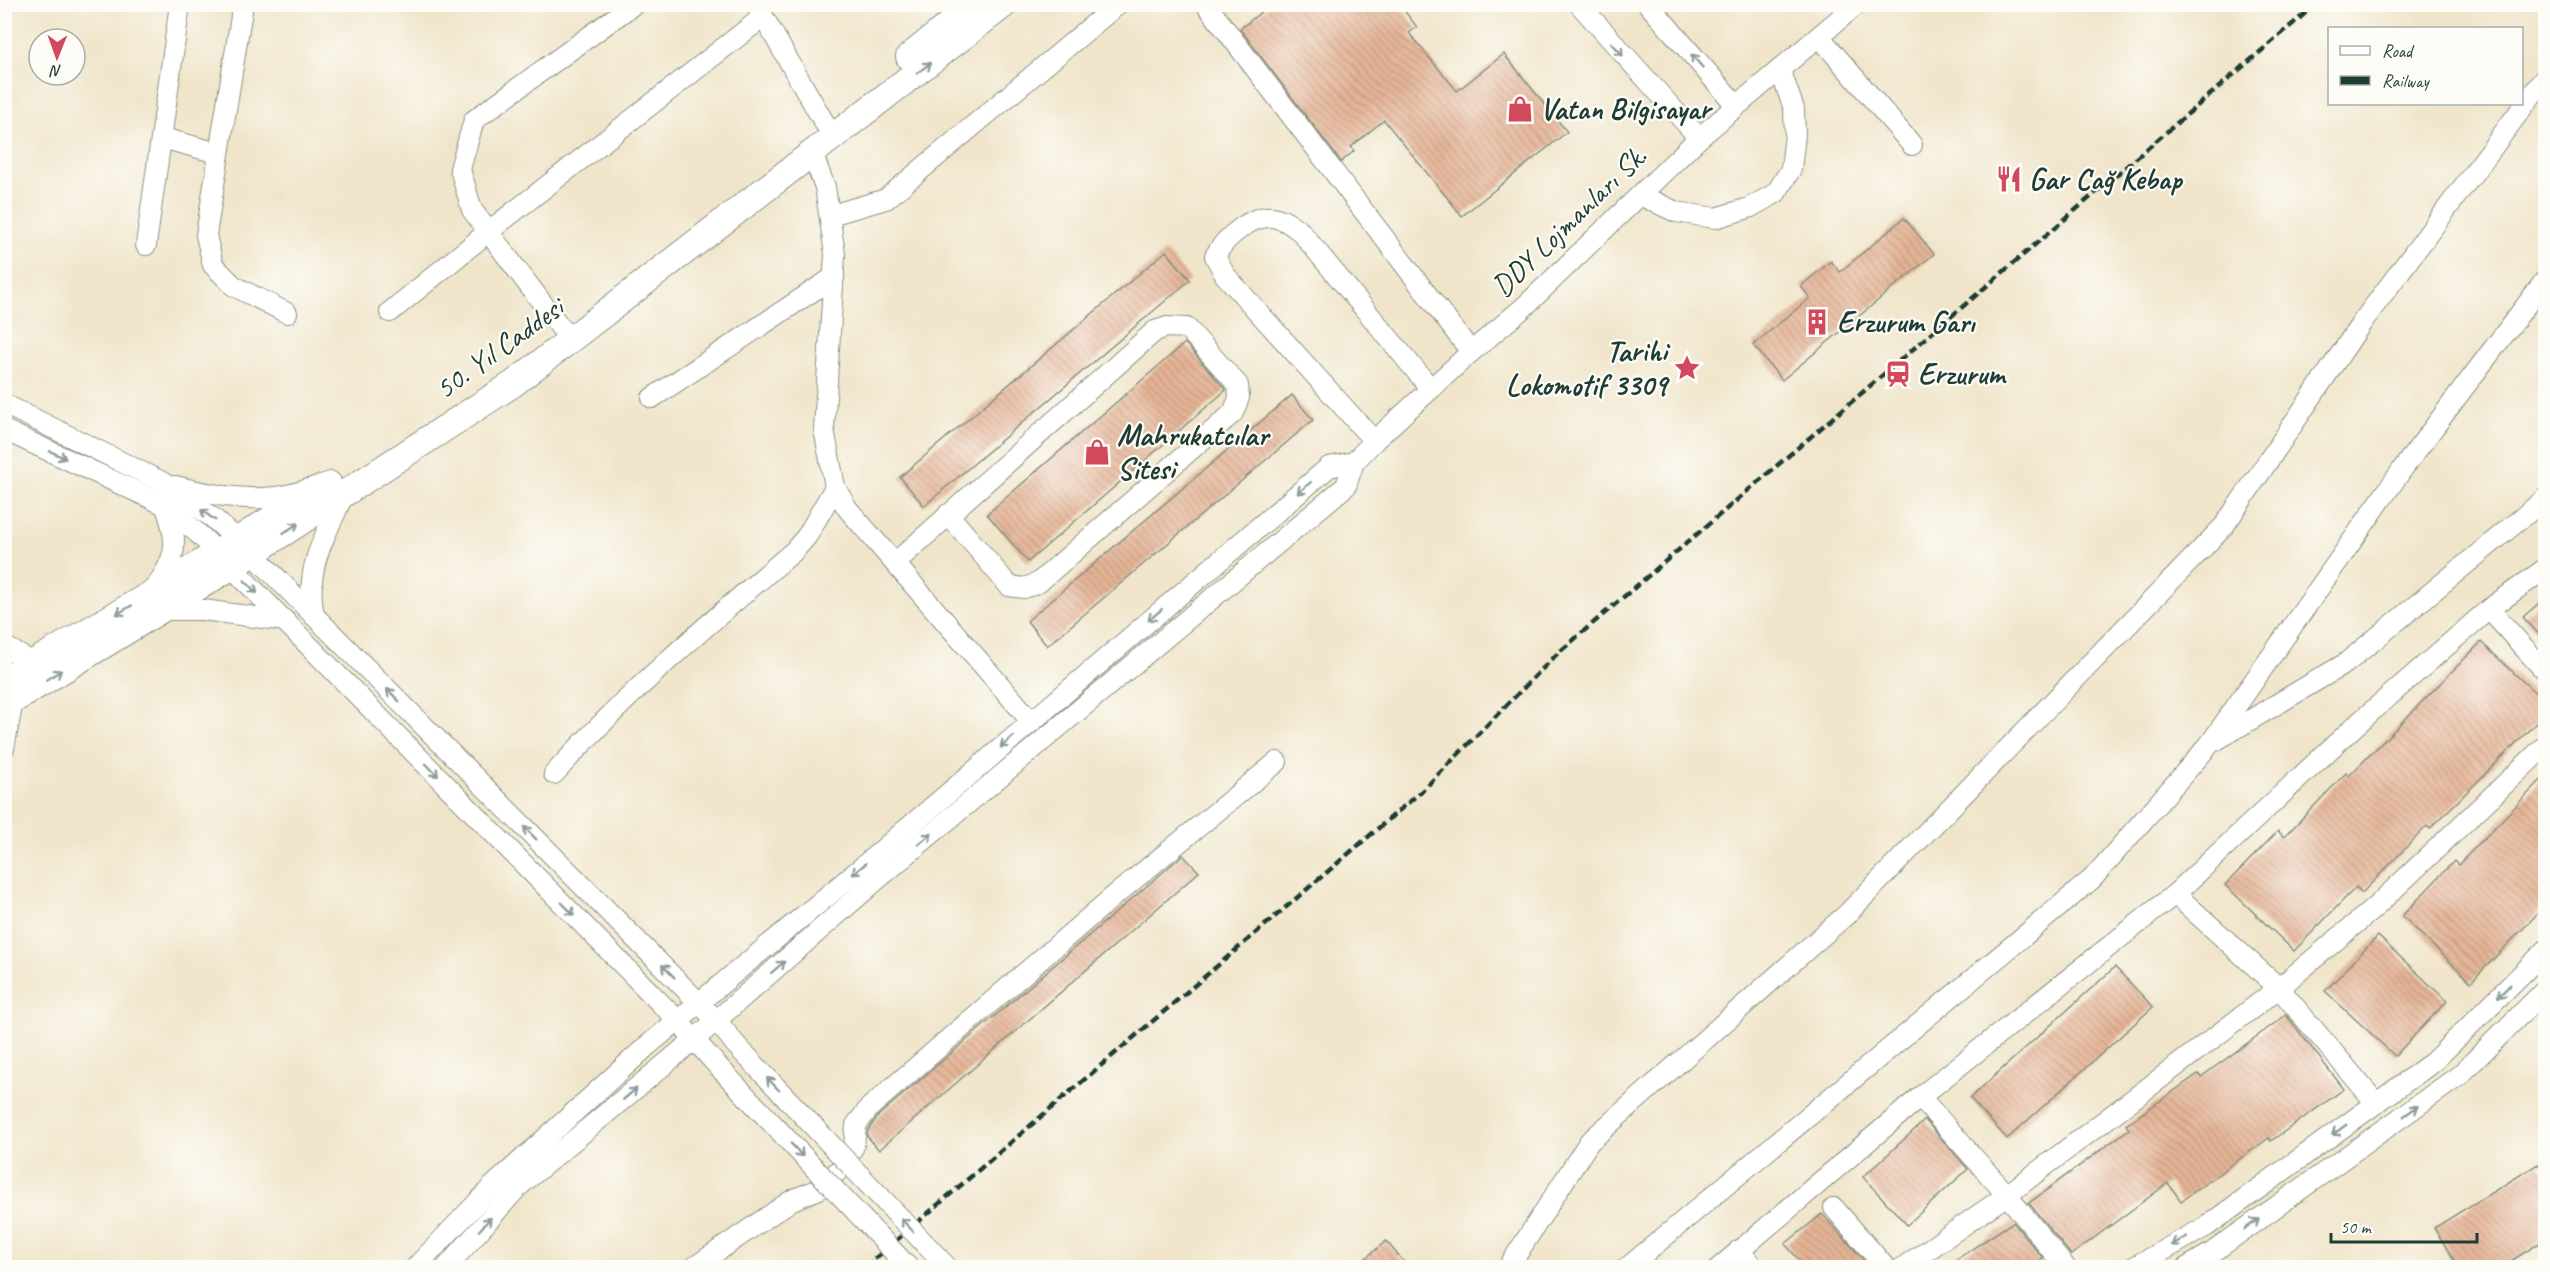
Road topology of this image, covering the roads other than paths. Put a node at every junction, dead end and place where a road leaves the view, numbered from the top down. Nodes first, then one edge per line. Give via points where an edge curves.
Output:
1 (180, 4) edge
2 (243, 4) edge
3 (634, 4) edge
4 (1005, 4) edge
5 (1118, 4) edge
6 (1206, 4) edge
7 (1579, 4) edge
8 (1648, 4) edge
9 (1857, 4) edge
10 (971, 6) edge
11 (759, 11) edge
12 (1819, 36) junction
13 (1780, 69) junction
14 (2546, 76) edge
15 (1736, 105) junction
16 (825, 124) junction
17 (162, 138) junction
18 (1699, 138) junction
19 (1912, 145) dead end
20 (218, 153) junction
21 (812, 153) junction
22 (1640, 195) junction
23 (831, 215) junction
24 (488, 232) junction
25 (146, 245) dead end
26 (834, 277) junction
27 (2546, 279) edge
28 (390, 312) dead end
29 (288, 313) dead end
30 (561, 328) junction
31 (1471, 352) junction
32 (1431, 389) junction
33 (652, 398) dead end
34 (4, 404) edge
35 (4, 430) edge
36 (1374, 441) junction
37 (1354, 462) junction
38 (162, 482) junction
39 (835, 487) junction
40 (337, 488) junction
41 (2546, 498) edge
42 (165, 505) junction
43 (948, 514) junction
44 (234, 553) junction
45 (896, 562) junction
46 (2546, 568) edge
47 (155, 602) junction
48 (2489, 609) junction
49 (314, 616) junction
50 (285, 621) junction
51 (4, 646) edge
52 (33, 663) junction
53 (2546, 672) edge
54 (7, 696) edge
55 (1031, 722) junction
56 (2209, 745) junction
57 (2546, 745) edge
58 (4, 748) edge
59 (1277, 762) dead end
60 (554, 774) dead end
61 (2175, 894) junction
62 (2546, 950) edge
63 (2278, 988) junction
64 (2546, 989) edge
65 (699, 1003) junction
66 (678, 1021) junction
67 (717, 1021) junction
68 (695, 1039) junction
69 (1920, 1097) junction
70 (2376, 1103) junction
71 (2007, 1195) junction
72 (1834, 1208) dead end
73 (1740, 1250) junction
74 (2218, 1260) edge
75 (416, 1268) edge
76 (446, 1268) edge
77 (693, 1268) edge
78 (909, 1268) edge
79 (948, 1268) edge
80 (1508, 1268) edge
81 (1627, 1268) edge
82 (1719, 1268) edge
83 (1754, 1268) edge
84 (1886, 1268) edge
85 (1902, 1268) edge
86 (2066, 1268) edge
87 (2132, 1268) edge
88 (2186, 1268) edge

1 - 17 street
2 - 20 street
3 - 24 street via 474,120 460,170 472,210
21 -> 4 main road, 50. Yıl Caddesi
5 - 23 street via 885,199
6 - 31 street
7 -> 18 street
15 -> 8 street
9 - 12 street, DDY Lojmanları Sk.
10 - 16 main road, 50. Yıl Caddesi
11 - 16 street
11 - 24 street
12 - 13 street, DDY Lojmanları Sk.
12 - 19 street
13 - 15 street, DDY Lojmanları Sk.
13 - 22 street via 1794,109 1795,135 1791,169 1776,193 1749,208 1715,218 1676,212
14 - 80 street via 2363,321 2224,526 1846,914 1589,1142
15 - 18 street, DDY Lojmanları Sk.
16 - 30 main road, 50. Yıl Caddesi
17 - 20 street
17 - 25 street
18 - 22 street, DDY Lojmanları Sk.
20 - 29 street via 206,235 213,266 234,286
21 - 23 street
21 - 40 main road, 50. Yıl Caddesi via 513,384
22 - 31 street, DDY Lojmanları Sk. via 1523,308
23 - 26 street
24 - 28 street
24 - 30 street
26 - 33 street
26 - 39 street via 824,429
27 - 56 street via 2404,467
30 - 40 main road, 50. Yıl Caddesi
31 - 32 street, DDY Lojmanları Sk.
32 - 36 street, DDY Lojmanları Sk.
32 - 36 street via 1300,231 1278,218 1257,218 1223,241 1215,256 1225,275
34 - 38 street
35 -> 42 street
36 - 37 street, DDY Lojmanları Sk.
37 -> 55 street via 1329,467
67 -> 37 street via 888,871 1346,486
38 - 40 street via 227,497 256,498
44 -> 38 street via 213,518
39 - 45 street via 848,508
39 - 60 street via 794,551 654,672
40 - 44 main road, 50. Yıl Caddesi
40 - 49 street via 314,565
41 - 56 street via 2346,663
42 - 44 street
42 - 47 street via 175,540
43 - 43 street via 1155,332 1167,327 1188,328 1238,385 1239,398 1233,413 1038,583 1024,588 1009,586
43 - 45 street
44 - 47 main road, 50. Yıl Caddesi
44 - 49 street
44 -> 50 street
45 - 55 street
46 - 48 street
47 - 50 street
47 -> 52 main road, 50. Yıl Caddesi
54 -> 47 main road, 50. Yıl Caddesi
48 - 53 street
48 - 61 street via 2356,725
65 -> 49 street
50 -> 66 street
51 - 52 street
52 - 54 main road, 50. Yıl Caddesi
54 - 58 street
55 -> 65 street
56 - 81 street via 2092,879
57 - 63 street via 2373,909
59 - 77 street via 1108,901 870,1107 856,1125 854,1146 841,1168 819,1189 792,1200
61 - 63 street
61 - 69 street
62 -> 70 street via 2433,1062
63 - 70 street
63 - 71 street
74 -> 64 street via 2460,1075
65 - 66 street
65 - 67 street
66 - 68 street
66 - 75 street via 492,1186
67 - 68 street
79 -> 67 street, bridge
76 -> 68 street via 518,1187
68 -> 78 street, bridge
69 - 71 street
69 - 73 street
70 -> 87 street via 2207,1226
71 - 85 street
71 - 86 street
72 - 84 street
73 - 82 street
73 - 83 street
74 - 88 street

